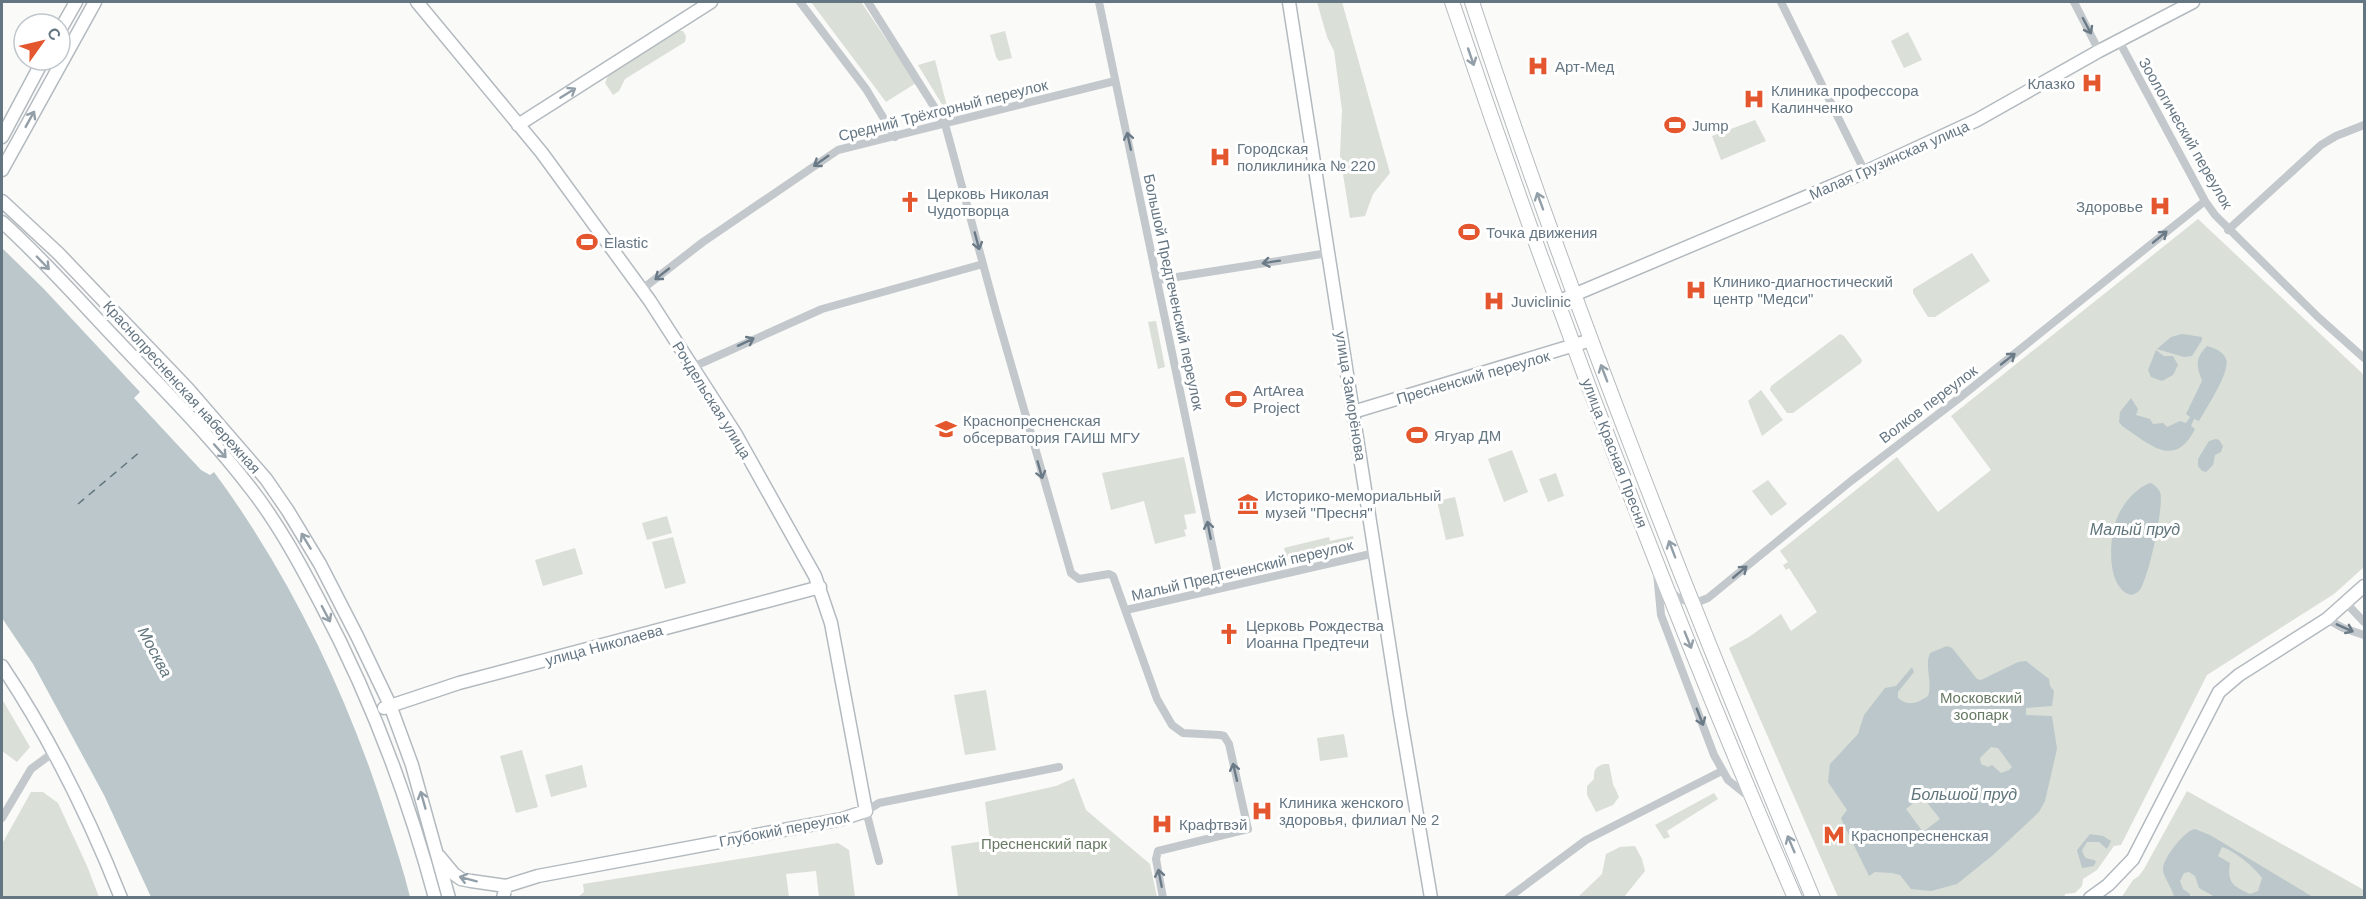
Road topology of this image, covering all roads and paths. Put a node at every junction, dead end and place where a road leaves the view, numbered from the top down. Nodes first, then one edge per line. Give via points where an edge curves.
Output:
1 (95, 2) edge
2 (417, 2) edge
3 (711, 2) edge
4 (800, 2) edge
5 (868, 2) edge
6 (1099, 2) edge
7 (1289, 2) edge
8 (1452, 2) edge
9 (1472, 2) edge
10 (1781, 2) edge
11 (2074, 2) edge
12 (2193, 2) edge
13 (2119, 41) junction
14 (2099, 51) junction
15 (37, 72) edge
16 (1115, 81) junction
17 (519, 124) junction
18 (945, 124) junction
19 (2364, 125) edge
20 (2, 136) edge
21 (895, 137) junction
22 (2, 170) edge
23 (1864, 172) junction
24 (2, 201) edge
25 (2205, 201) junction
26 (2, 222) edge
27 (2228, 230) junction
28 (1328, 253) junction
29 (983, 264) junction
30 (1158, 280) junction
31 (641, 290) junction
32 (1574, 296) junction
33 (1557, 302) junction
34 (1591, 340) junction
35 (1574, 346) junction
36 (2364, 358) edge
37 (693, 367) junction
38 (1353, 412) junction
39 (1375, 554) junction
40 (1655, 557) junction
41 (1666, 586) junction
42 (2364, 586) edge
43 (820, 587) junction
44 (1221, 588) junction
45 (1693, 604) junction
46 (2347, 604) junction
47 (1126, 610) junction
48 (2327, 619) junction
49 (2364, 622) edge
50 (2364, 635) edge
51 (2, 666) edge
52 (390, 705) junction
53 (374, 712) junction
54 (54, 753) junction
55 (1059, 767) dead end
56 (1722, 771) junction
57 (1755, 804) junction
58 (866, 811) junction
59 (2, 818) edge
60 (439, 856) junction
61 (879, 861) dead end
62 (506, 894) edge
63 (121, 897) edge
64 (435, 897) edge
65 (449, 897) edge
66 (1163, 897) edge
67 (1431, 897) edge
68 (1508, 897) edge
69 (1795, 897) edge
70 (1813, 897) edge
71 (2090, 897) edge

22 -> 1 street
2 - 17 street, Рочдельская улица
17 -> 3 street
4 - 21 street via 866,89
5 - 18 street
6 - 16 street, Большой Предтеченский переулок
7 - 28 street, улица Заморёнова
8 -> 33 main road, улица Красная Пресня
32 -> 9 main road, улица Красная Пресня
10 - 23 street
11 -> 14 street
12 - 13 street, Малая Грузинская улица
13 - 14 street, Малая Грузинская улица
13 - 25 street, Зоологический переулок
14 - 23 street, Малая Грузинская улица via 1981,118
15 - 20 street
16 - 18 street, Средний Трёхгорный переулок
30 -> 16 street, Большой Предтеченский переулок
17 - 31 street, Рочдельская улица
18 - 21 street, Средний Трёхгорный переулок
18 -> 29 street
19 - 27 street via 2321,145
21 -> 31 street, Средний Трёхгорный переулок via 834,152
23 - 32 street, Малая Грузинская улица
52 -> 24 street, Краснопресненская набережная via 320,564 266,479 188,389
25 - 27 street, Зоологический переулок
45 -> 25 street, Волков переулок via 1708,598
26 -> 53 street, Краснопресненская набережная via 175,402 253,491 305,573
27 - 36 street, Зоологический переулок
28 -> 30 street
28 - 38 street, улица Заморёнова
37 -> 29 street via 822,309
29 -> 47 street, Малый Предтеченский переулок via 1071,573 1079,579 1113,576
44 -> 30 street, Большой Предтеченский переулок
31 - 37 street, Рочдельская улица
32 - 33 street, Малая Грузинская улица
32 - 34 main road, улица Красная Пресня
33 - 35 main road, улица Красная Пресня
34 - 35 street, Пресненский переулок
45 -> 34 main road, улица Красная Пресня
35 - 38 street, Пресненский переулок
35 - 40 main road, улица Красная Пресня
37 - 43 street, Рочдельская улица via 735,433
38 - 39 street, улица Заморёнова
39 - 44 street, Малый Предтеченский переулок
39 - 67 street, улица Заморёнова
40 - 41 main road, улица Красная Пресня
40 -> 56 street via 1658,601 1665,627
41 - 45 street via 1677,597
41 -> 57 main road, улица Красная Пресня
42 - 46 street
43 - 52 street, улица Николаева
43 - 58 street, Рочдельская улица via 831,623
44 - 47 street, Малый Предтеченский переулок
70 -> 45 main road, улица Красная Пресня
46 - 48 street
46 - 49 street
66 -> 47 street via 1156,859 1161,849 1248,829 1227,739 1220,735 1183,733 1172,724 1156,699
48 -> 50 street
48 - 71 street via 2219,692 2133,859
51 - 54 street
52 - 53 street, улица Николаева
60 -> 52 street, Краснопресненская набережная
53 - 64 street, Краснопресненская набережная via 405,796
54 - 59 street via 31,769
54 - 63 street
55 - 58 street, Глубокий переулок via 885,800
56 - 57 street
56 - 68 street via 1586,840
57 - 69 main road, улица Красная Пресня
58 - 61 street, Рочдельская улица
58 - 62 street, Глубокий переулок via 842,819 538,876
62 -> 60 street via 461,879
60 - 65 street, Краснопресненская набережная

